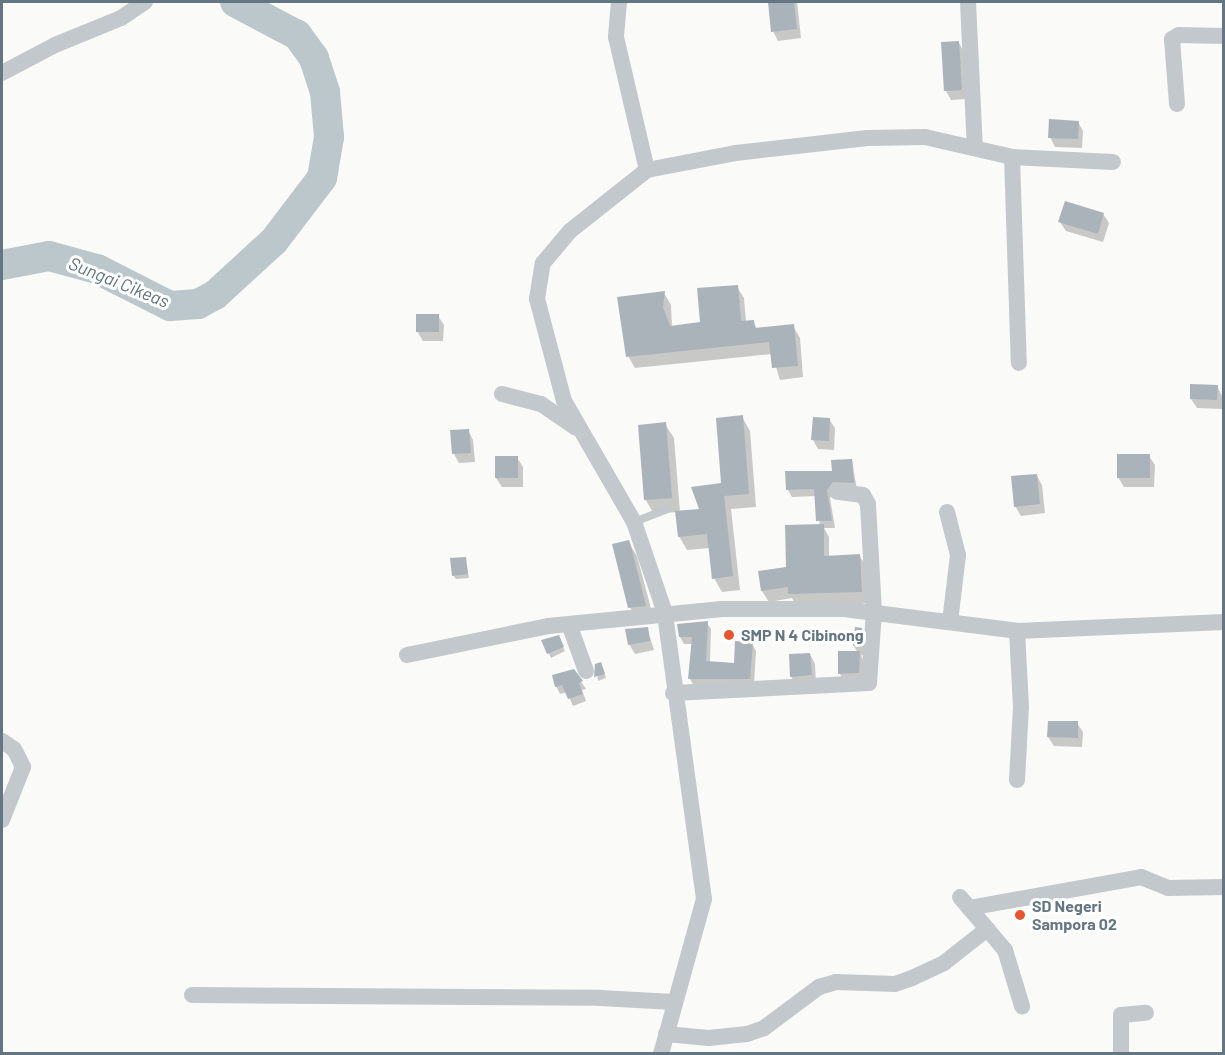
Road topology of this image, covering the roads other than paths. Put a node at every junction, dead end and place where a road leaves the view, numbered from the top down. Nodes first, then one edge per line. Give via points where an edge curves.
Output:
1 (145, 2) edge
2 (620, 2) edge
3 (968, 2) edge
4 (1224, 36) edge
5 (2, 74) edge
6 (1177, 104) dead end
7 (975, 148) junction
8 (1012, 157) junction
9 (1113, 162) dead end
10 (647, 170) junction
11 (1018, 363) dead end
12 (502, 394) dead end
13 (578, 429) junction
14 (837, 492) dead end
15 (668, 508) dead end
16 (947, 512) dead end
17 (634, 522) junction
18 (874, 612) junction
19 (665, 613) junction
20 (950, 622) junction
21 (1224, 622) edge
22 (569, 624) junction
23 (1017, 631) junction
24 (407, 655) dead end
25 (586, 671) dead end
26 (673, 693) junction
27 (2, 741) edge
28 (1017, 780) dead end
29 (2, 820) edge
30 (1224, 886) edge
31 (987, 929) junction
32 (192, 995) dead end
33 (674, 1002) junction
34 (1022, 1006) dead end
35 (1146, 1013) dead end
36 (666, 1034) junction
37 (661, 1053) edge
38 (1120, 1053) edge

1 - 5 street via 121,18 55,45
2 - 10 street via 615,37
3 - 7 street
4 - 6 street via 1179,35 1172,39
7 - 8 street
7 - 10 street via 925,137 867,138 790,145
8 - 9 street
8 - 11 street
10 - 13 street via 554,248 537,281 537,299 552,363
12 - 13 street via 541,404
13 - 17 street
14 - 18 street via 863,495 868,504
15 - 17 lane
16 - 20 street via 958,555
17 - 19 street
18 - 19 street via 771,608
18 - 20 street
18 - 26 street via 872,678 864,686
19 - 22 street
19 - 26 street
20 - 23 street
21 - 23 street
22 - 24 street via 500,634
22 - 25 street
23 - 28 street via 1021,730
26 - 33 street via 704,898
27 - 29 street via 14,749 23,767
30 - 31 street via 1168,888 1141,877 964,902
31 - 34 street via 1010,959
31 - 36 street via 944,963 912,978 895,984 836,982 819,987 764,1028 747,1034 709,1038
32 - 33 street
33 - 36 street
35 - 38 street via 1121,1015
36 - 37 street

